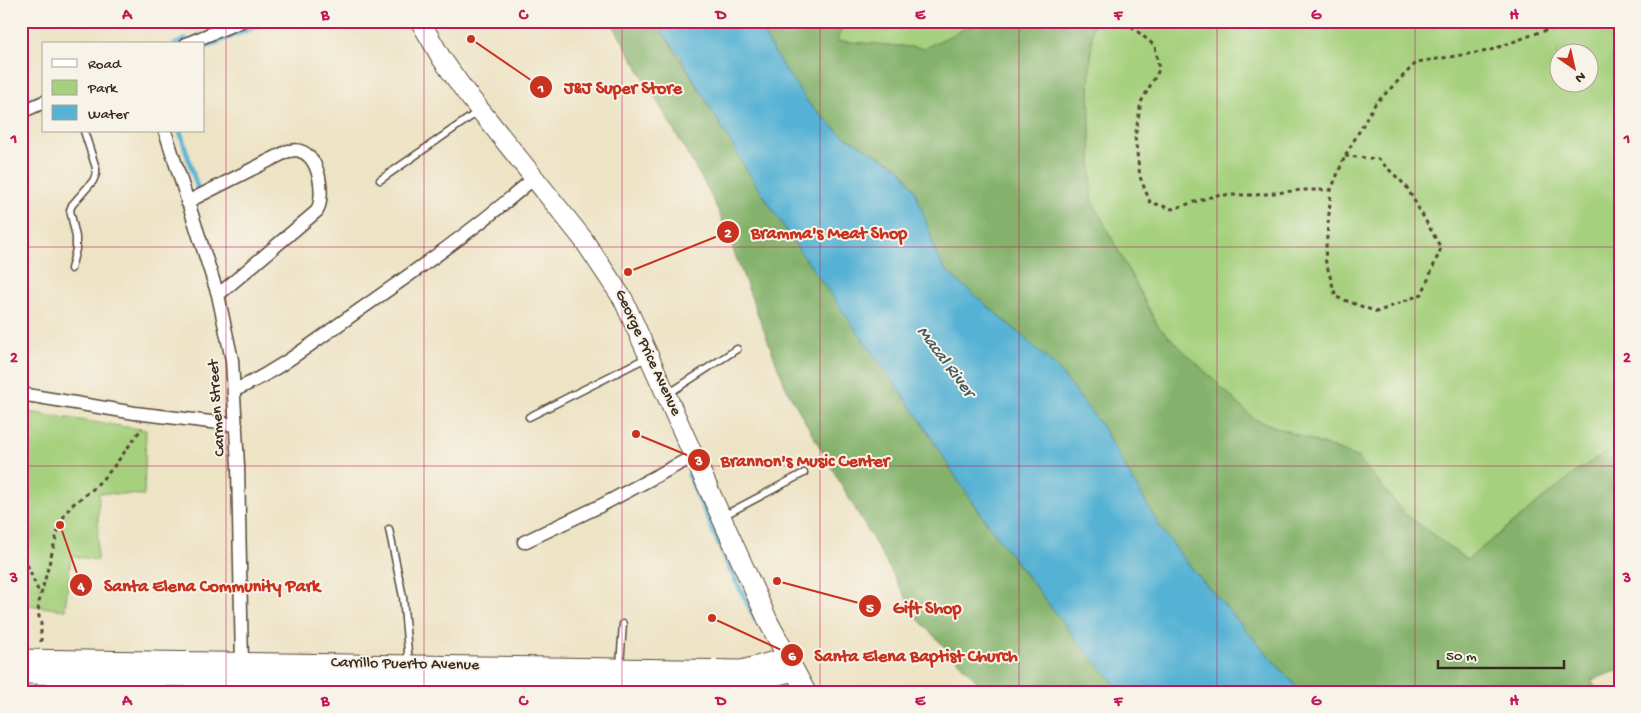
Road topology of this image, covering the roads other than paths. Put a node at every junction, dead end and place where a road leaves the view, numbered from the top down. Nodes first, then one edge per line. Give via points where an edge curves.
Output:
1 (242, 21) edge
2 (420, 21) edge
3 (191, 42) edge
4 (42, 103) edge
5 (480, 110) junction
6 (21, 112) edge
7 (84, 132) edge
8 (165, 132) edge
9 (534, 178) junction
10 (380, 180) dead end
11 (187, 202) junction
12 (71, 269) dead end
13 (218, 295) junction
14 (737, 349) dead end
15 (649, 356) junction
16 (235, 390) junction
17 (21, 394) edge
18 (666, 394) junction
19 (529, 416) dead end
20 (236, 425) junction
21 (694, 456) junction
22 (804, 473) dead end
23 (721, 517) junction
24 (389, 529) dead end
25 (524, 542) dead end
26 (623, 624) dead end
27 (21, 659) edge
28 (410, 665) junction
29 (790, 665) junction
30 (620, 668) junction
31 (21, 674) edge
32 (246, 678) edge
33 (82, 683) edge
34 (435, 686) edge
35 (609, 687) edge
36 (806, 692) edge

1 - 3 street
2 - 5 main road, George Price Avenue via 442,59
4 - 6 street
5 - 9 main road, George Price Avenue
5 - 10 lane
7 - 12 lane via 96,174 70,210 76,237
8 - 11 street, Carmen Street
9 - 15 main road, George Price Avenue via 608,274
9 - 16 street via 370,303 255,382
11 - 13 street, Carmen Street
11 - 13 street via 288,151 298,150 306,154 319,177 321,193 317,211
13 - 16 street, Carmen Street
14 - 18 lane
15 - 18 main road, George Price Avenue
15 - 19 lane
16 - 20 street, Carmen Street
17 - 20 street
18 - 21 main road, George Price Avenue
20 - 32 street, Carmen Street
21 - 23 main road, George Price Avenue
21 - 25 street
22 - 23 lane
23 - 29 main road, George Price Avenue
24 - 28 lane via 403,597
26 - 30 lane
27 - 32 main road, Carrillo Puerto Avenue
28 - 30 main road, Carrillo Puerto Avenue
28 - 32 main road, Carrillo Puerto Avenue
29 - 30 main road, Carrillo Puerto Avenue via 742,670
29 - 35 main road, Carrillo Puerto Avenue via 747,683
29 - 36 main road, George Price Avenue
31 - 33 main road, Carrillo Puerto Avenue
32 - 33 main road, Carrillo Puerto Avenue
32 - 34 main road, Carrillo Puerto Avenue
34 - 35 main road, Carrillo Puerto Avenue

